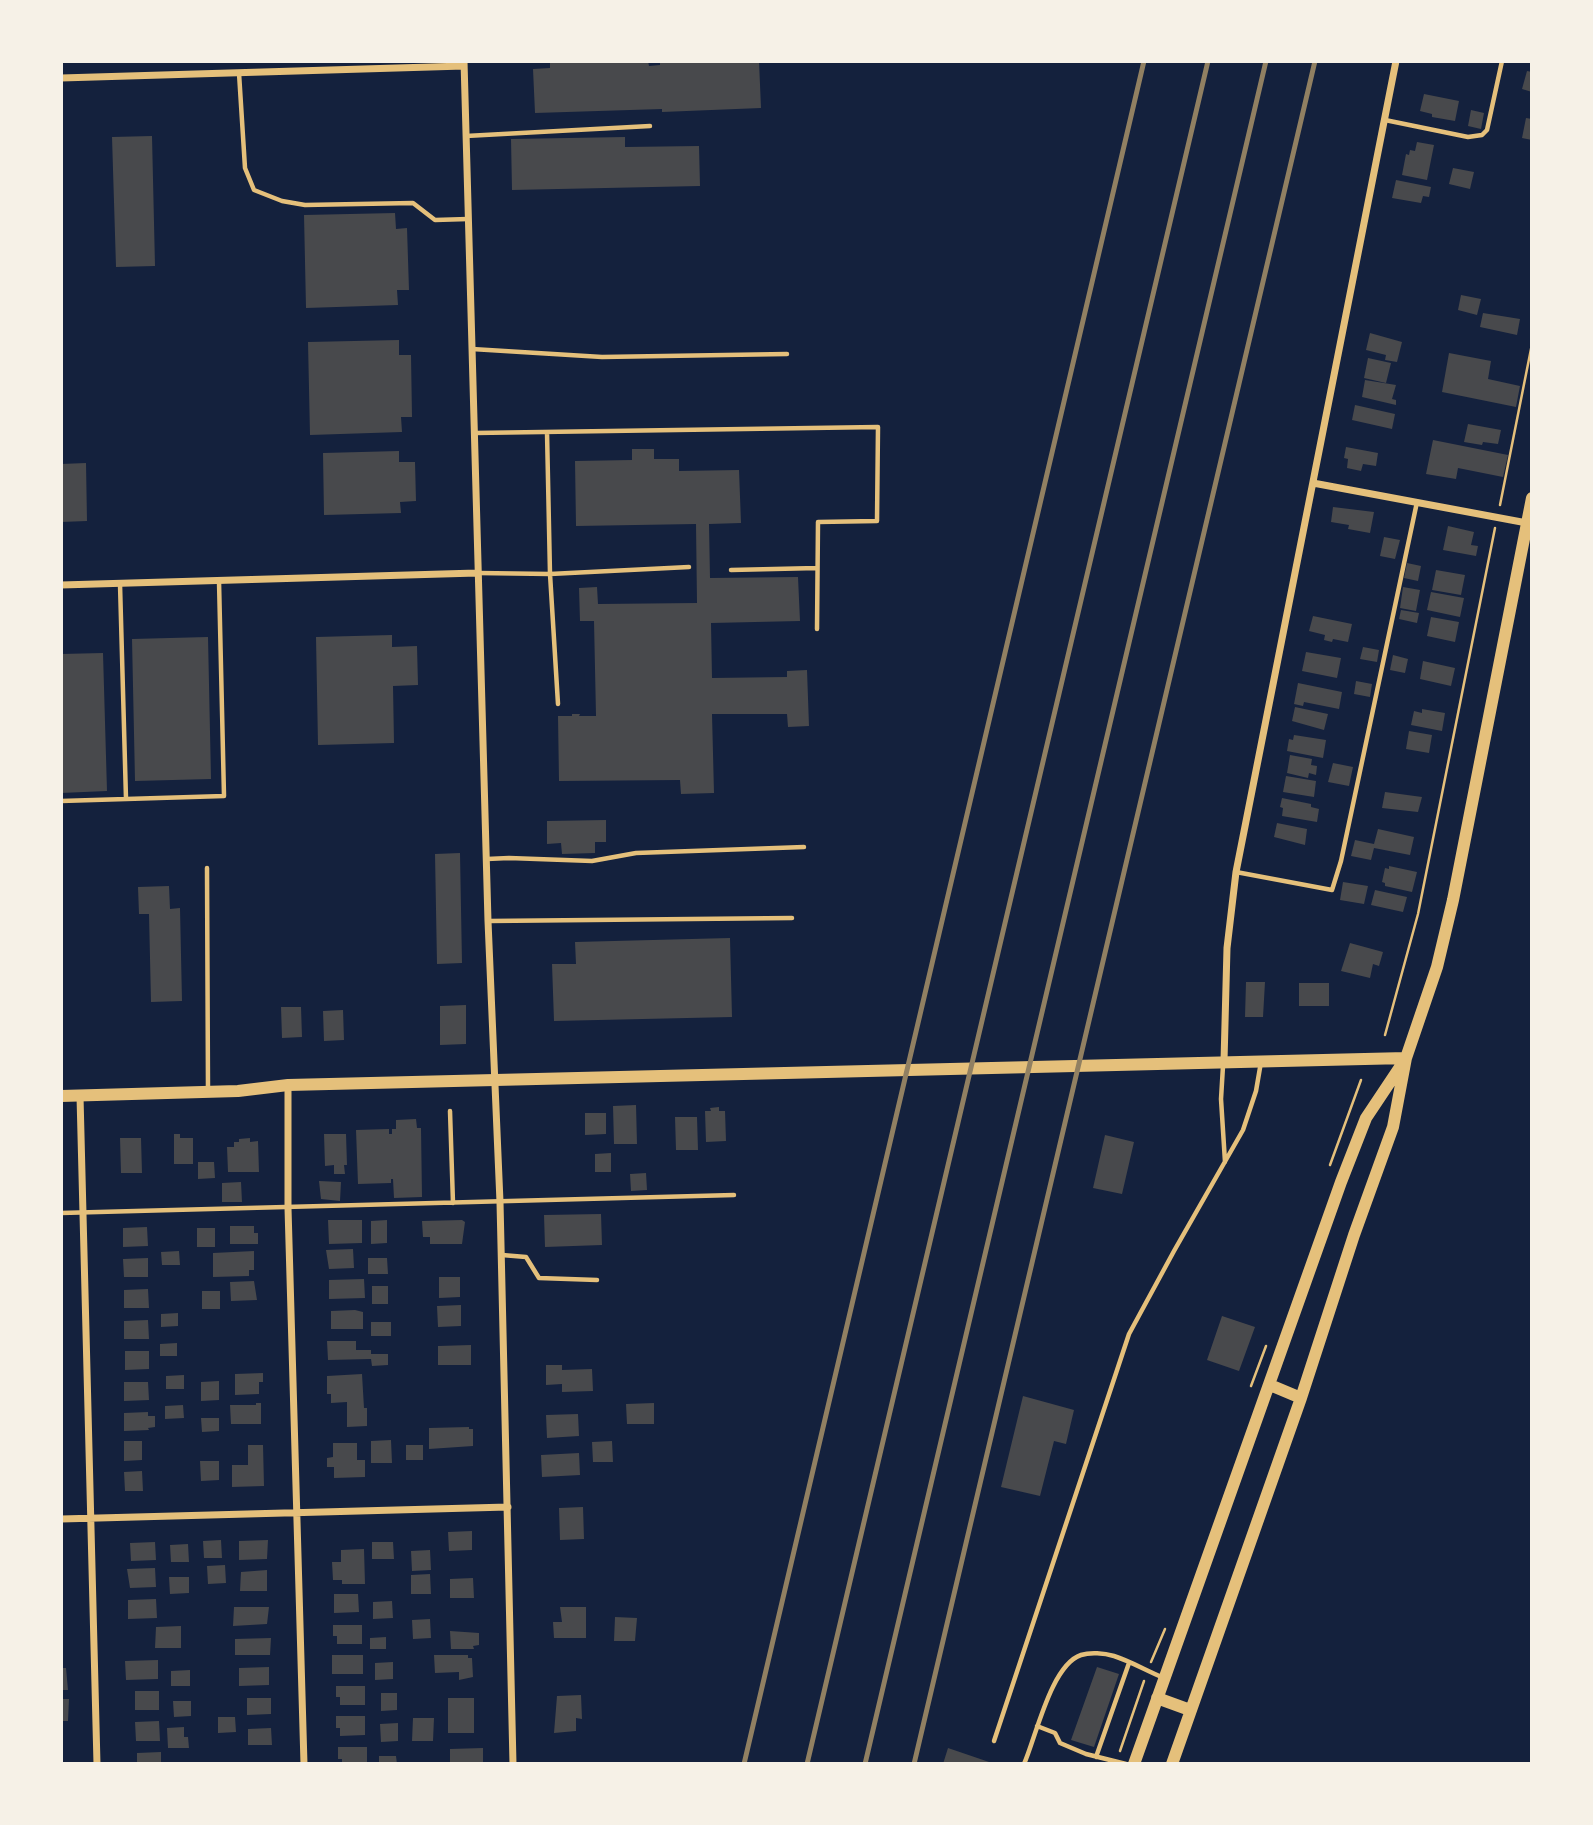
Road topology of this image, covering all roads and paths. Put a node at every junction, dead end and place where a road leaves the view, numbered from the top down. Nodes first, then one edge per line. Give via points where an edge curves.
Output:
1 (1396, 61) edge
2 (1503, 61) edge
3 (464, 64) edge
4 (239, 73) junction
5 (61, 78) edge
6 (1384, 120) junction
7 (650, 126) dead end
8 (466, 136) junction
9 (468, 219) junction
10 (1532, 344) edge
11 (472, 349) junction
12 (787, 354) dead end
13 (547, 432) junction
14 (474, 433) junction
15 (1313, 482) junction
16 (1532, 498) edge
17 (1417, 502) junction
18 (1497, 517) junction
19 (1527, 523) junction
20 (689, 567) dead end
21 (817, 568) junction
22 (731, 570) dead end
23 (477, 573) junction
24 (550, 574) junction
25 (219, 580) junction
26 (120, 583) junction
27 (61, 584) edge
28 (817, 629) dead end
29 (558, 704) dead end
30 (125, 799) junction
31 (61, 802) edge
32 (804, 847) dead end
33 (486, 859) junction
34 (207, 868) dead end
35 (1236, 872) junction
36 (792, 918) dead end
37 (488, 921) junction
38 (1385, 1035) dead end
39 (1406, 1058) junction
40 (1223, 1061) junction
41 (1261, 1061) junction
42 (493, 1080) junction
43 (288, 1086) junction
44 (208, 1092) junction
45 (61, 1096) edge
46 (80, 1096) junction
47 (450, 1111) dead end
48 (1225, 1162) junction
49 (734, 1195) dead end
50 (500, 1202) junction
51 (453, 1203) junction
52 (288, 1208) junction
53 (83, 1212) junction
54 (61, 1213) edge
55 (501, 1255) junction
56 (597, 1280) dead end
57 (1270, 1385) junction
58 (1301, 1398) junction
59 (508, 1507) junction
60 (298, 1513) junction
61 (91, 1518) junction
62 (61, 1519) edge
63 (1129, 1663) junction
64 (1164, 1678) junction
65 (1157, 1698) junction
66 (1190, 1710) junction
67 (1037, 1726) junction
68 (994, 1741) dead end
69 (1096, 1756) junction
70 (97, 1764) edge
71 (304, 1764) edge
72 (513, 1764) edge
73 (1024, 1764) edge
74 (1126, 1764) edge
75 (1134, 1764) edge
76 (1172, 1764) edge

1 - 6 street
2 - 6 lane via 1482,135 1468,137
3 - 4 street
3 - 8 street
4 - 5 street
4 - 9 lane via 245,168 254,190 305,205 413,203 435,220
6 - 15 street
7 - 8 lane
8 - 9 street
9 - 11 street
10 - 18 path
11 - 12 lane via 602,356
11 - 14 street
13 - 14 lane
13 - 21 lane via 878,427 877,520 818,523
13 - 24 lane
14 - 23 street
15 - 17 street
15 - 35 street
16 - 19 main road
17 - 18 street
17 - 35 lane via 1332,890
18 - 19 street
18 - 38 path via 1420,904
19 - 39 main road via 1448,923
20 - 24 lane
21 - 22 lane
21 - 28 lane
23 - 24 lane
23 - 25 street
23 - 33 street
24 - 29 lane
25 - 26 street
25 - 30 lane via 224,796
26 - 27 street
26 - 30 lane
30 - 31 lane
32 - 33 lane via 636,853 592,860
33 - 37 street
34 - 44 lane
35 - 40 street via 1227,948
36 - 37 lane
37 - 42 street
39 - 41 main road
39 - 57 main road via 1366,1118
39 - 58 main road via 1393,1127
40 - 41 main road
40 - 42 main road
40 - 48 lane
41 - 48 lane via 1243,1130
42 - 43 main road
42 - 50 street
43 - 44 main road
43 - 52 street
44 - 46 main road
45 - 46 main road
46 - 53 street
47 - 51 lane
48 - 68 lane via 1129,1334
49 - 50 lane
50 - 51 lane
50 - 55 street
51 - 52 lane
52 - 53 lane
52 - 60 street
53 - 54 lane
53 - 61 street
55 - 56 lane via 526,1257 539,1278
55 - 59 street
57 - 58 main road
57 - 64 main road
58 - 66 main road
59 - 60 street
59 - 72 street
60 - 61 street
60 - 71 street
61 - 62 street
61 - 70 street
63 - 64 lane
63 - 67 lane via 1113,1656 1079,1655 1059,1675
63 - 69 lane
64 - 65 main road
65 - 66 main road
65 - 75 main road
66 - 76 main road
67 - 69 lane via 1055,1733 1060,1743
67 - 73 lane
69 - 74 lane

